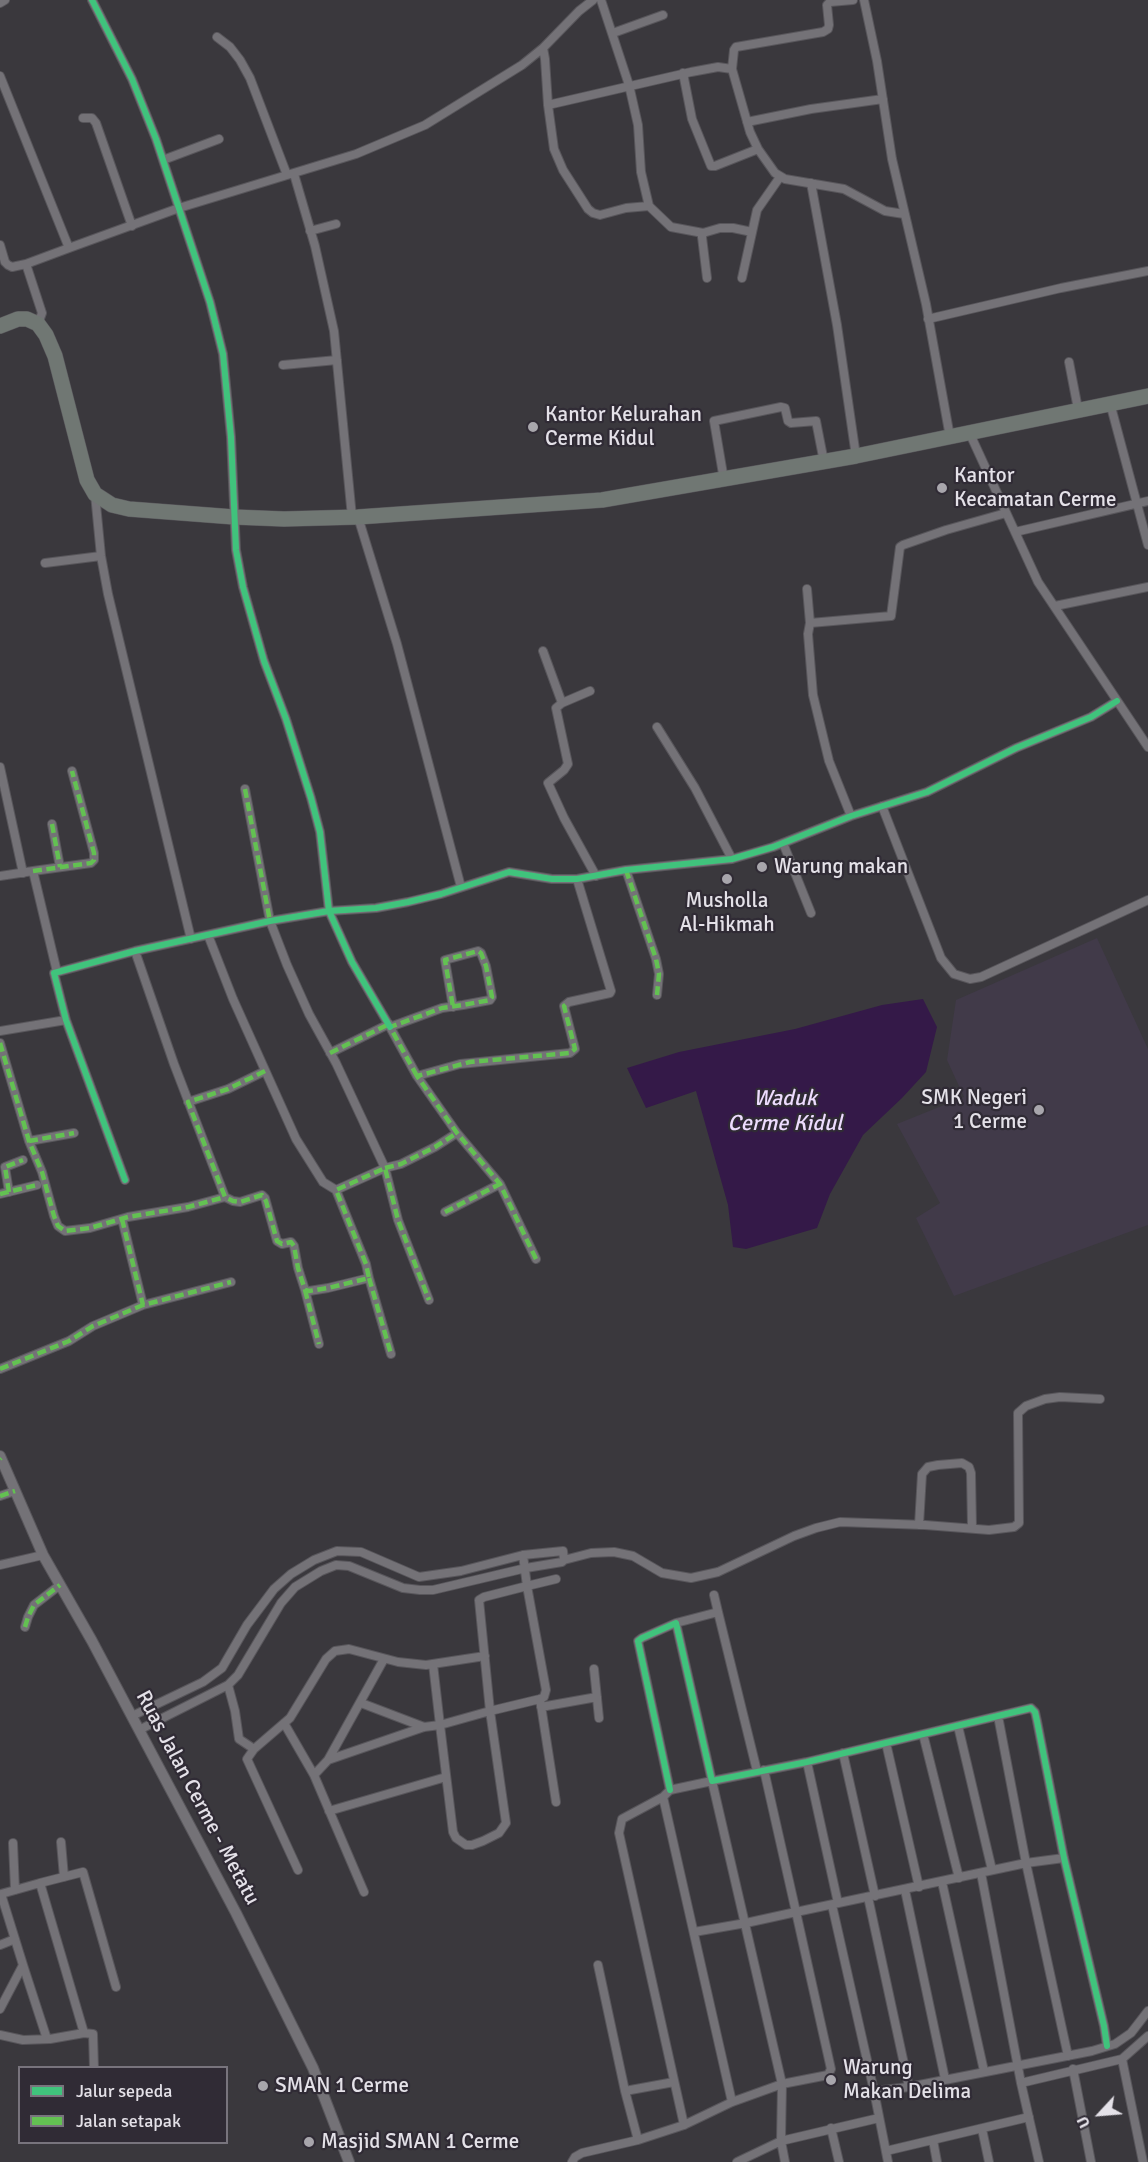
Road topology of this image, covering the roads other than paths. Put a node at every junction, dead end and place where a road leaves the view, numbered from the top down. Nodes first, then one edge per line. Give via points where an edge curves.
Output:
1 (5, 0) edge
2 (92, 0) edge
3 (593, 0) edge
4 (601, 0) edge
5 (853, 0) edge
6 (864, 0) edge
7 (0, 3) edge
8 (663, 15) dead end
9 (613, 33) junction
10 (217, 37) dead end
11 (543, 48) junction
12 (732, 69) junction
13 (683, 74) junction
14 (0, 76) edge
15 (629, 85) junction
16 (883, 99) junction
17 (548, 105) junction
18 (83, 118) dead end
19 (747, 122) junction
20 (219, 139) dead end
21 (758, 149) junction
22 (163, 160) junction
23 (291, 175) junction
24 (780, 177) junction
25 (811, 183) junction
26 (649, 206) junction
27 (179, 208) junction
28 (904, 214) junction
29 (336, 224) dead end
30 (132, 226) junction
31 (310, 231) junction
32 (752, 232) junction
33 (704, 234) junction
34 (0, 245) edge
35 (69, 248) junction
36 (26, 264) junction
37 (1148, 271) edge
38 (707, 278) dead end
39 (742, 278) dead end
40 (928, 318) junction
41 (38, 324) junction
42 (0, 326) edge
43 (337, 360) junction
44 (1069, 362) dead end
45 (283, 365) dead end
46 (1148, 396) edge
47 (1110, 403) junction
48 (1078, 409) junction
49 (970, 434) junction
50 (950, 437) junction
51 (856, 456) junction
52 (824, 462) junction
53 (724, 480) junction
54 (95, 494) junction
55 (1148, 501) edge
56 (1137, 503) junction
57 (1006, 513) junction
58 (234, 517) junction
59 (355, 517) junction
60 (1016, 532) junction
61 (1148, 545) edge
62 (101, 556) junction
63 (45, 563) dead end
64 (1148, 587) edge
65 (807, 589) dead end
66 (1055, 606) junction
67 (810, 624) junction
68 (543, 651) dead end
69 (590, 691) dead end
70 (1117, 701) junction
71 (562, 702) junction
72 (657, 727) dead end
73 (1148, 747) edge
74 (0, 767) edge
75 (72, 771) dead end
76 (244, 789) dead end
77 (882, 806) junction
78 (851, 816) junction
79 (52, 824) dead end
80 (783, 843) junction
81 (732, 859) junction
82 (60, 867) junction
83 (626, 870) junction
84 (33, 871) junction
85 (23, 873) junction
86 (0, 876) edge
87 (596, 876) junction
88 (577, 879) junction
89 (461, 886) junction
90 (1148, 900) edge
91 (328, 911) junction
92 (810, 913) dead end
93 (270, 921) junction
94 (208, 935) junction
95 (191, 939) junction
96 (135, 951) junction
97 (57, 972) junction
98 (657, 995) dead end
99 (453, 1007) junction
100 (66, 1020) junction
101 (389, 1025) junction
102 (0, 1031) edge
103 (0, 1043) edge
104 (330, 1053) junction
105 (265, 1071) junction
106 (417, 1076) junction
107 (188, 1102) junction
108 (74, 1133) dead end
109 (458, 1133) junction
110 (29, 1141) junction
111 (23, 1160) dead end
112 (386, 1168) junction
113 (125, 1180) dead end
114 (500, 1184) junction
115 (37, 1185) dead end
116 (336, 1190) junction
117 (4, 1193) edge
118 (225, 1197) junction
119 (445, 1212) dead end
120 (122, 1219) junction
121 (536, 1259) dead end
122 (369, 1278) junction
123 (231, 1282) dead end
124 (305, 1290) junction
125 (429, 1300) dead end
126 (143, 1305) junction
127 (319, 1344) dead end
128 (392, 1354) dead end
129 (0, 1370) edge
130 (1100, 1399) dead end
131 (0, 1458) edge
132 (15, 1491) junction
133 (0, 1496) edge
134 (919, 1525) junction
135 (972, 1528) junction
136 (337, 1551) junction
137 (43, 1555) junction
138 (524, 1555) junction
139 (564, 1560) junction
140 (336, 1565) junction
141 (0, 1566) edge
142 (526, 1568) junction
143 (556, 1579) dead end
144 (60, 1584) junction
145 (527, 1586) junction
146 (714, 1595) dead end
147 (258, 1610) junction
148 (718, 1612) junction
149 (271, 1619) junction
150 (676, 1623) junction
151 (25, 1627) dead end
152 (245, 1629) junction
153 (259, 1638) junction
154 (485, 1656) junction
155 (384, 1659) junction
156 (433, 1664) junction
157 (594, 1669) dead end
158 (228, 1685) junction
159 (597, 1697) junction
160 (361, 1703) junction
161 (541, 1703) junction
162 (490, 1711) junction
163 (132, 1716) junction
164 (998, 1716) junction
165 (600, 1718) dead end
166 (284, 1723) junction
167 (440, 1725) junction
168 (958, 1726) junction
169 (424, 1727) junction
170 (139, 1730) junction
171 (923, 1734) junction
172 (886, 1743) junction
173 (254, 1749) junction
174 (843, 1753) junction
175 (328, 1760) junction
176 (807, 1762) junction
177 (760, 1770) junction
178 (314, 1775) junction
179 (446, 1777) junction
180 (712, 1781) junction
181 (670, 1790) junction
182 (663, 1797) junction
183 (556, 1802) dead end
184 (329, 1811) junction
185 (61, 1842) dead end
186 (13, 1843) dead end
187 (1064, 1858) junction
188 (1026, 1863) junction
189 (298, 1870) dead end
190 (992, 1870) junction
191 (981, 1873) junction
192 (64, 1876) junction
193 (959, 1878) junction
194 (942, 1882) junction
195 (40, 1883) junction
196 (919, 1887) junction
197 (15, 1890) junction
198 (905, 1890) junction
199 (364, 1892) dead end
200 (1, 1894) edge
201 (872, 1896) junction
202 (835, 1904) junction
203 (796, 1912) junction
204 (746, 1923) junction
205 (694, 1932) junction
206 (15, 1939) junction
207 (0, 1945) edge
208 (23, 1965) junction
209 (598, 1965) dead end
210 (116, 1987) dead end
211 (0, 2009) edge
212 (1148, 2011) edge
213 (84, 2033) junction
214 (0, 2036) edge
215 (1148, 2036) edge
216 (47, 2039) junction
217 (1107, 2046) junction
218 (1068, 2056) junction
219 (1122, 2059) junction
220 (94, 2066) edge
221 (1019, 2066) junction
222 (1073, 2069) junction
223 (984, 2071) junction
224 (945, 2079) junction
225 (674, 2082) junction
226 (1021, 2083) junction
227 (782, 2084) junction
228 (909, 2086) junction
229 (625, 2091) junction
230 (874, 2091) junction
231 (732, 2102) junction
232 (1029, 2117) junction
233 (879, 2118) junction
234 (684, 2125) junction
235 (831, 2128) junction
236 (982, 2128) junction
237 (638, 2140) junction
238 (933, 2140) junction
239 (781, 2141) junction
240 (886, 2151) junction
241 (349, 2162) edge
242 (573, 2162) edge
243 (737, 2162) edge
244 (785, 2162) edge
245 (839, 2162) edge
246 (888, 2162) edge
247 (937, 2162) edge
248 (989, 2162) edge
249 (1039, 2162) edge
250 (1092, 2162) edge
251 (1143, 2162) edge

1 - 7 street
2 - 22 street via 132,79
3 - 11 street
4 - 9 street
5 - 12 street via 827,5 829,25 823,33 736,47
6 - 16 street
8 - 9 street
9 - 15 street
10 - 23 street via 240,60 250,78
11 - 17 street
11 - 23 street via 425,125 344,159
12 - 13 street via 718,67
12 - 19 street
13 - 15 street
13 - 21 street via 692,119 711,165
14 - 35 street
15 - 17 street
15 - 26 street
16 - 19 street
16 - 28 street
17 - 26 street via 554,149 588,209 600,215
18 - 30 street via 92,118 96,123
19 - 21 street
20 - 22 street
21 - 24 street
22 - 27 street
23 - 27 street
23 - 31 street
24 - 25 street
24 - 32 street via 758,210
25 - 28 street via 844,189 885,211
25 - 51 street
26 - 33 street via 671,227
27 - 30 street
27 - 58 street via 223,354
28 - 40 street
29 - 31 street
30 - 35 street
31 - 43 street via 326,289
32 - 33 street via 720,228
32 - 39 street
33 - 38 street
34 - 36 street via 8,265
35 - 36 street
36 - 41 street via 42,313
37 - 40 street
40 - 50 street
41 - 42 highway via 18,319
41 - 54 highway via 56,356 87,480
43 - 45 street
43 - 59 street
44 - 48 street
46 - 47 highway
47 - 48 highway
47 - 56 street
48 - 49 highway
49 - 50 highway
49 - 57 street
50 - 51 highway
51 - 52 highway
52 - 53 highway
52 - 53 street via 816,421 791,423 781,407 714,421
53 - 59 highway via 602,500
54 - 58 highway via 112,505 129,509
54 - 62 street
55 - 56 street
56 - 60 street
56 - 61 street
57 - 60 street
57 - 67 street via 903,545 891,616
58 - 59 highway
58 - 91 street via 243,587 320,832
59 - 89 street via 397,644
60 - 66 street via 1038,582
62 - 63 street
62 - 95 street
64 - 66 street
65 - 67 street
66 - 70 street
67 - 78 street via 813,695 829,761
68 - 71 street
69 - 71 street
70 - 73 street
70 - 77 street via 1091,717 927,792
71 - 87 street via 556,708 567,764 548,783
72 - 81 street
74 - 85 street
75 - 82 street via 94,860
76 - 93 street
77 - 78 street
77 - 90 street via 941,958 954,974 970,979 981,977
78 - 80 street
79 - 82 street
80 - 81 street
80 - 92 street
81 - 83 street
82 - 84 street
83 - 87 street
83 - 98 street via 656,959
84 - 85 street
84 - 97 street
85 - 86 street
87 - 88 street
88 - 89 street via 510,872
88 - 106 street via 611,991 564,1006 574,1049 570,1053 460,1064
89 - 91 street via 376,908
91 - 93 street
91 - 101 street
93 - 94 street
93 - 104 street via 297,990
94 - 95 street
94 - 105 street
95 - 96 street
96 - 97 street
96 - 107 street
97 - 100 street via 54,973
99 - 99 street via 492,997 484,958 478,951 445,960
99 - 101 street
100 - 102 street
100 - 113 street
101 - 104 street
101 - 106 street
103 - 110 street
104 - 112 street
105 - 107 street
105 - 116 street via 315,1171
106 - 109 street
107 - 118 street
108 - 110 street
109 - 112 street via 426,1152
109 - 114 street
110 - 120 street via 58,1226 76,1231
111 - 117 street via 5,1167
112 - 116 street
112 - 125 street via 398,1220
114 - 119 street
114 - 121 street
115 - 117 street
116 - 122 street
118 - 120 street via 188,1208
118 - 124 street via 240,1202 262,1195 265,1198 277,1241 294,1246
120 - 126 street
122 - 124 street
122 - 128 street
123 - 126 street
124 - 127 street
126 - 129 street
130 - 135 street via 1045,1399 1018,1413 1019,1523 1009,1528
131 - 132 main road, Ruas Jalan Cerme - Metatu
132 - 133 street
132 - 137 main road, Ruas Jalan Cerme - Metatu
134 - 135 street
134 - 135 street via 922,1474 928,1467 962,1464 971,1473
134 - 139 street via 840,1522 774,1545 725,1569 691,1578 663,1573 633,1556 614,1552
136 - 138 street via 361,1552 418,1577
136 - 140 street
136 - 147 street via 291,1574
137 - 141 street
137 - 144 main road, Ruas Jalan Cerme - Metatu
138 - 139 street via 562,1551
138 - 142 street
139 - 142 street
140 - 142 street via 420,1590 451,1587
140 - 149 street via 296,1587
142 - 145 street
143 - 145 street
144 - 151 street via 34,1605
144 - 163 main road, Ruas Jalan Cerme - Metatu
145 - 154 street via 479,1600
145 - 161 street via 546,1690
146 - 148 street
147 - 149 street
147 - 152 street
148 - 150 street
148 - 177 street
149 - 153 street
150 - 180 street
150 - 181 street via 638,1641
152 - 153 street
152 - 163 street via 222,1668 203,1682
153 - 158 street
154 - 156 street
154 - 162 street
155 - 156 street
155 - 160 street
155 - 166 street via 349,1649 335,1651
156 - 167 street
157 - 159 street
158 - 170 street
158 - 173 street via 239,1739
159 - 161 street
159 - 165 street
160 - 169 street
160 - 175 street
161 - 162 street
161 - 183 street
162 - 167 street
162 - 179 street via 504,1828 472,1845 456,1838
163 - 170 main road, Ruas Jalan Cerme - Metatu
164 - 168 street
164 - 187 street via 1031,1708 1035,1712
164 - 188 street
166 - 173 street
166 - 178 street
167 - 169 street
167 - 179 street
168 - 171 street
168 - 190 street
169 - 175 street
170 - 241 main road, Ruas Jalan Cerme - Metatu via 313,2068
171 - 172 street
171 - 193 street
172 - 174 street
172 - 196 street
173 - 189 street via 247,1759
174 - 176 street
174 - 201 street
175 - 178 street
176 - 177 street
176 - 202 street
177 - 180 street
177 - 203 street
178 - 184 street
179 - 184 street
180 - 181 street
180 - 204 street
181 - 182 street
182 - 205 street
182 - 225 street via 622,1819 619,1833
184 - 199 street
185 - 192 street
186 - 197 street
187 - 188 street
187 - 217 street
188 - 190 street
188 - 218 street
190 - 191 street
191 - 193 street
191 - 221 street
192 - 195 street
192 - 210 street via 83,1872
193 - 194 street
194 - 196 street
194 - 223 street
195 - 197 street
195 - 213 street
196 - 198 street
197 - 200 street
198 - 201 street
198 - 224 street
200 - 206 street
201 - 202 street
201 - 228 street
202 - 203 street
202 - 230 street
203 - 204 street
203 - 227 street via 831,2069 822,2078
204 - 205 street
204 - 227 street
205 - 231 street
206 - 207 street
206 - 208 street
208 - 211 street
208 - 216 street
209 - 229 street
212 - 217 street via 1131,2033
213 - 216 street
213 - 220 street via 93,2034
214 - 216 street
215 - 219 street
217 - 218 street
218 - 221 street
219 - 222 street
219 - 251 street
221 - 223 street
221 - 226 street
222 - 226 street
222 - 250 street
223 - 224 street
224 - 228 street
225 - 229 street
225 - 234 street
226 - 232 street
227 - 231 street
227 - 239 street
228 - 230 street
229 - 237 street
230 - 233 street
231 - 234 street
232 - 236 street
232 - 249 street
233 - 235 street
233 - 240 street
234 - 237 street
235 - 239 street
235 - 245 street
236 - 238 street
236 - 248 street
237 - 242 street via 582,2153
238 - 240 street
238 - 247 street
239 - 243 street
239 - 244 street
240 - 246 street

